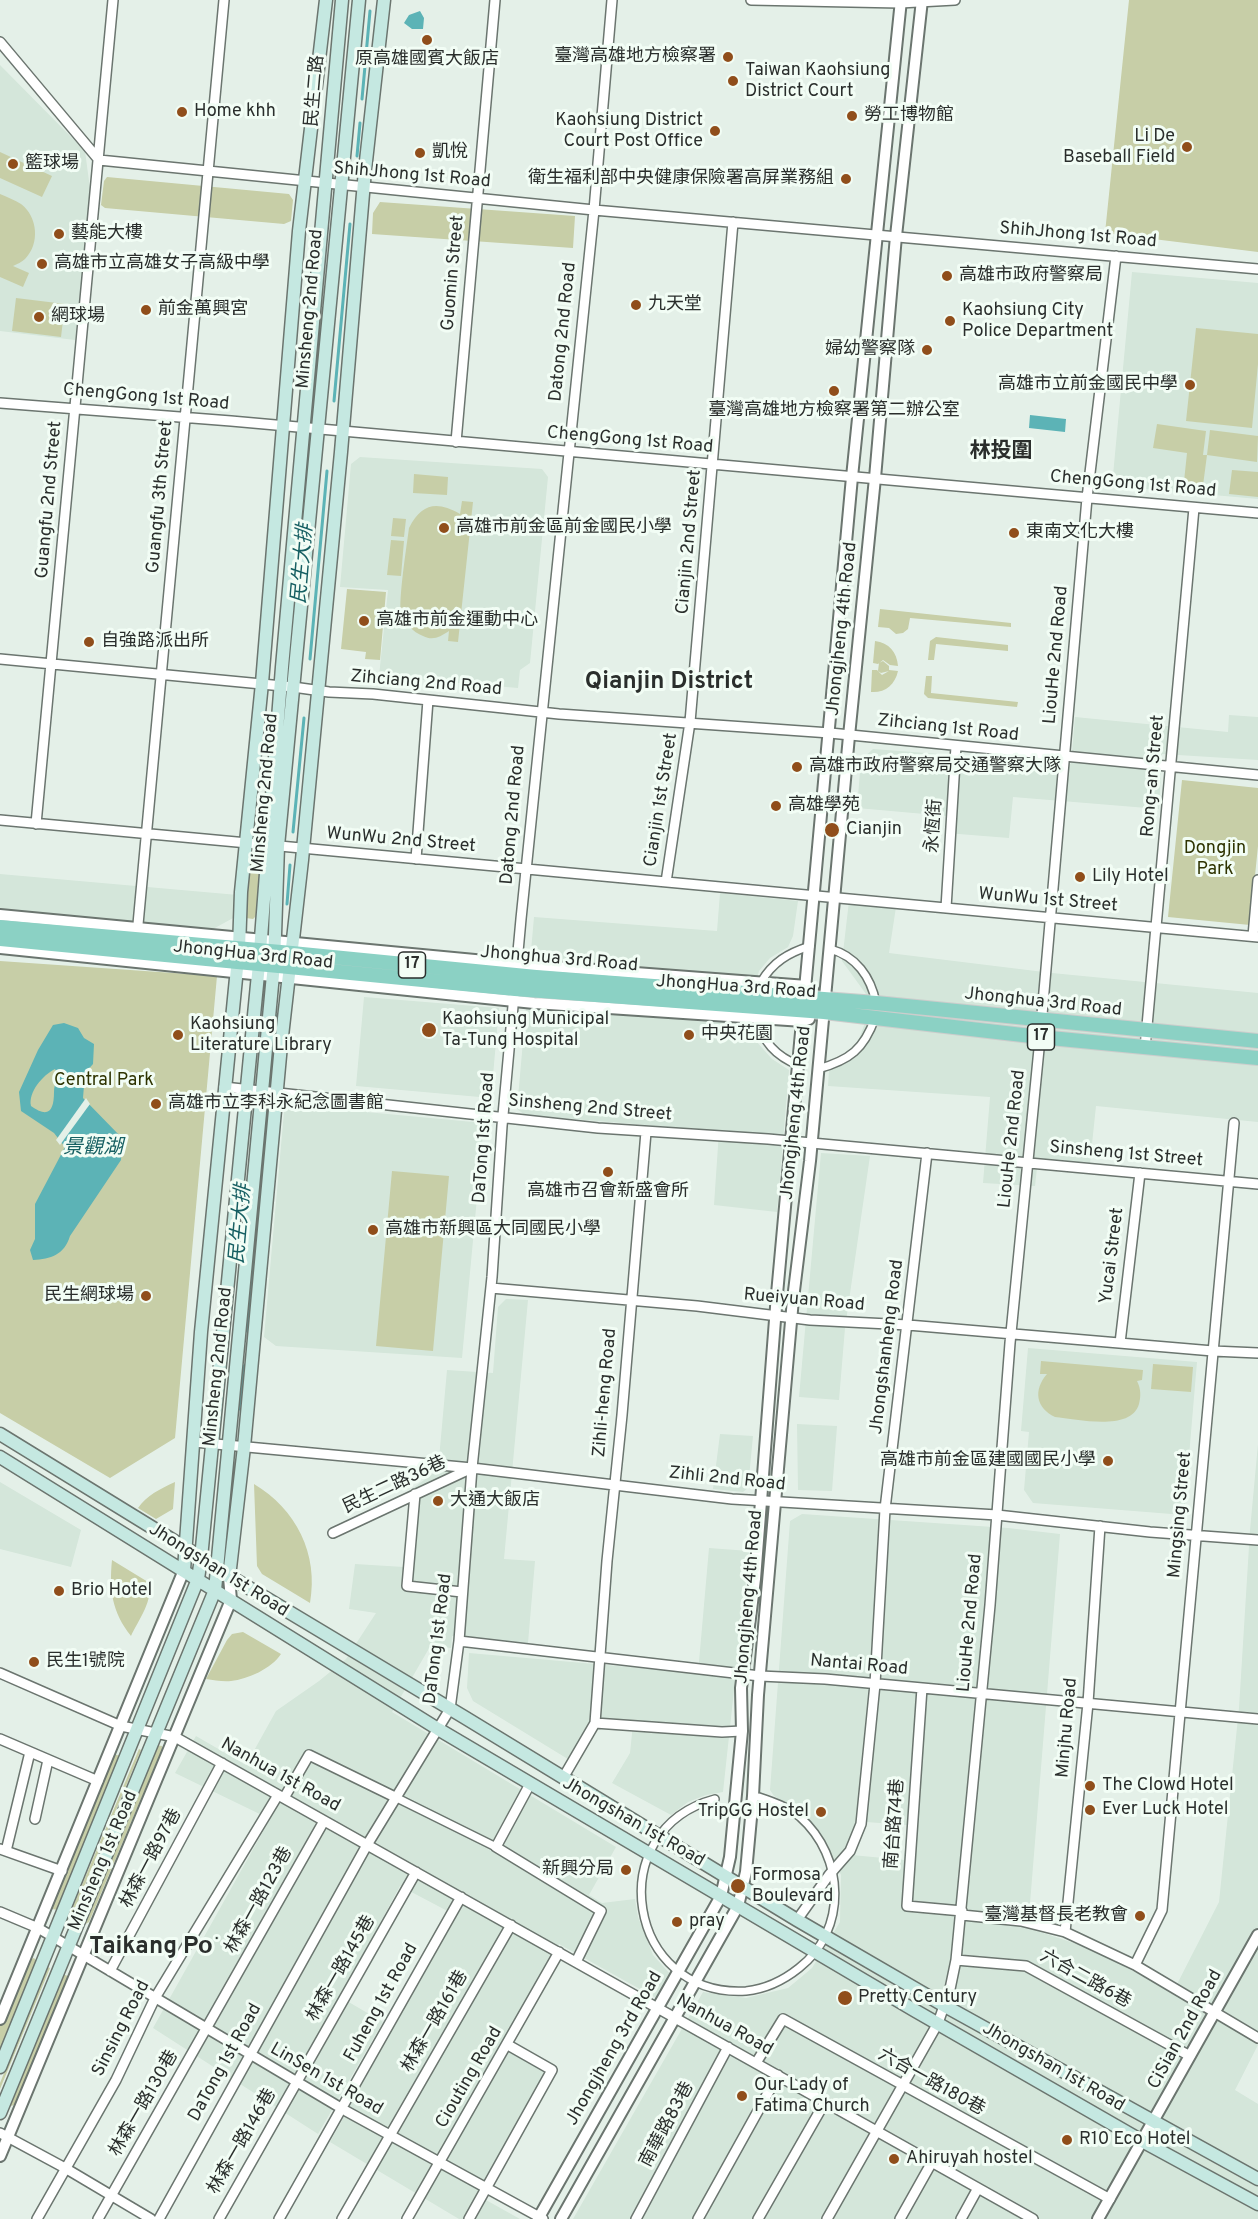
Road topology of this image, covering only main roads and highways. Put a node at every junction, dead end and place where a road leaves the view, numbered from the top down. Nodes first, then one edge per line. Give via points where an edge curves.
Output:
1 (326, 0) edge
2 (342, 0) edge
3 (359, 0) edge
4 (384, 0) edge
5 (326, 184) joint
6 (287, 686) junction
7 (273, 846) junction
8 (0, 927) edge
9 (0, 939) edge
10 (136, 945) junction
11 (238, 955) junction
12 (259, 957) junction
13 (274, 958) junction
14 (291, 959) junction
15 (824, 1006) joint
16 (875, 1010) junction
17 (1258, 1041) edge
18 (1258, 1058) edge
19 (0, 1434) edge
20 (0, 1457) edge
21 (186, 1549) junction
22 (201, 1558) junction
23 (218, 1569) junction
24 (184, 1570) junction
25 (229, 1577) junction
26 (198, 1579) junction
27 (215, 1590) junction
28 (0, 2067) edge
29 (0, 2113) edge
30 (1258, 2179) edge
31 (1258, 2204) edge

1 - 11 main road via 304,182
2 - 5 main road, 民生二路
3 - 6 main road, Minsheng 2nd Road via 318,430
4 - 14 main road
5 - 6 main road, Minsheng 2nd Road via 303,429
6 - 7 main road, Minsheng 2nd Road
7 - 12 main road, Minsheng 2nd Road
7 - 13 main road, Minsheng 2nd Road
8 - 10 main road, 17
9 - 10 main road, JhongHua 3rd Road / 17
10 - 11 main road, JhongHua 3rd Road / 17
11 - 12 main road, JhongHua 3rd Road / 17
11 - 21 main road via 200,1342
12 - 13 main road, JhongHua 3rd Road / 17
12 - 22 main road, Minsheng 2nd Road
13 - 14 main road, JhongHua 3rd Road / 17
13 - 23 main road, Minsheng 2nd Road
14 - 15 main road, JhongHua 3rd Road / 17 via 515,982
14 - 25 main road
15 - 16 main road, Jhonghua 3rd Road / 17
16 - 17 main road, Jhonghua 3rd Road / 17 via 1041,1020
16 - 18 main road, Jhonghua 3rd Road / 17 via 1040,1037
19 - 21 main road, Jhongshan 1st Road
20 - 24 main road, Jhongshan 1st Road
21 - 22 main road, Jhongshan 1st Road
21 - 24 main road
22 - 23 main road, Jhongshan 1st Road
22 - 26 main road, Minsheng 1st Road
23 - 25 main road, Jhongshan 1st Road
23 - 27 main road, Minsheng 2nd Road
24 - 26 main road, Jhongshan 1st Road
25 - 30 main road, Jhongshan 1st Road via 797,1920
26 - 27 main road, Jhongshan 1st Road
26 - 28 main road, Minsheng 1st Road
27 - 29 main road, Minsheng 1st Road
27 - 31 main road, Jhongshan 1st Road via 438,1729 721,1896 1142,2141

